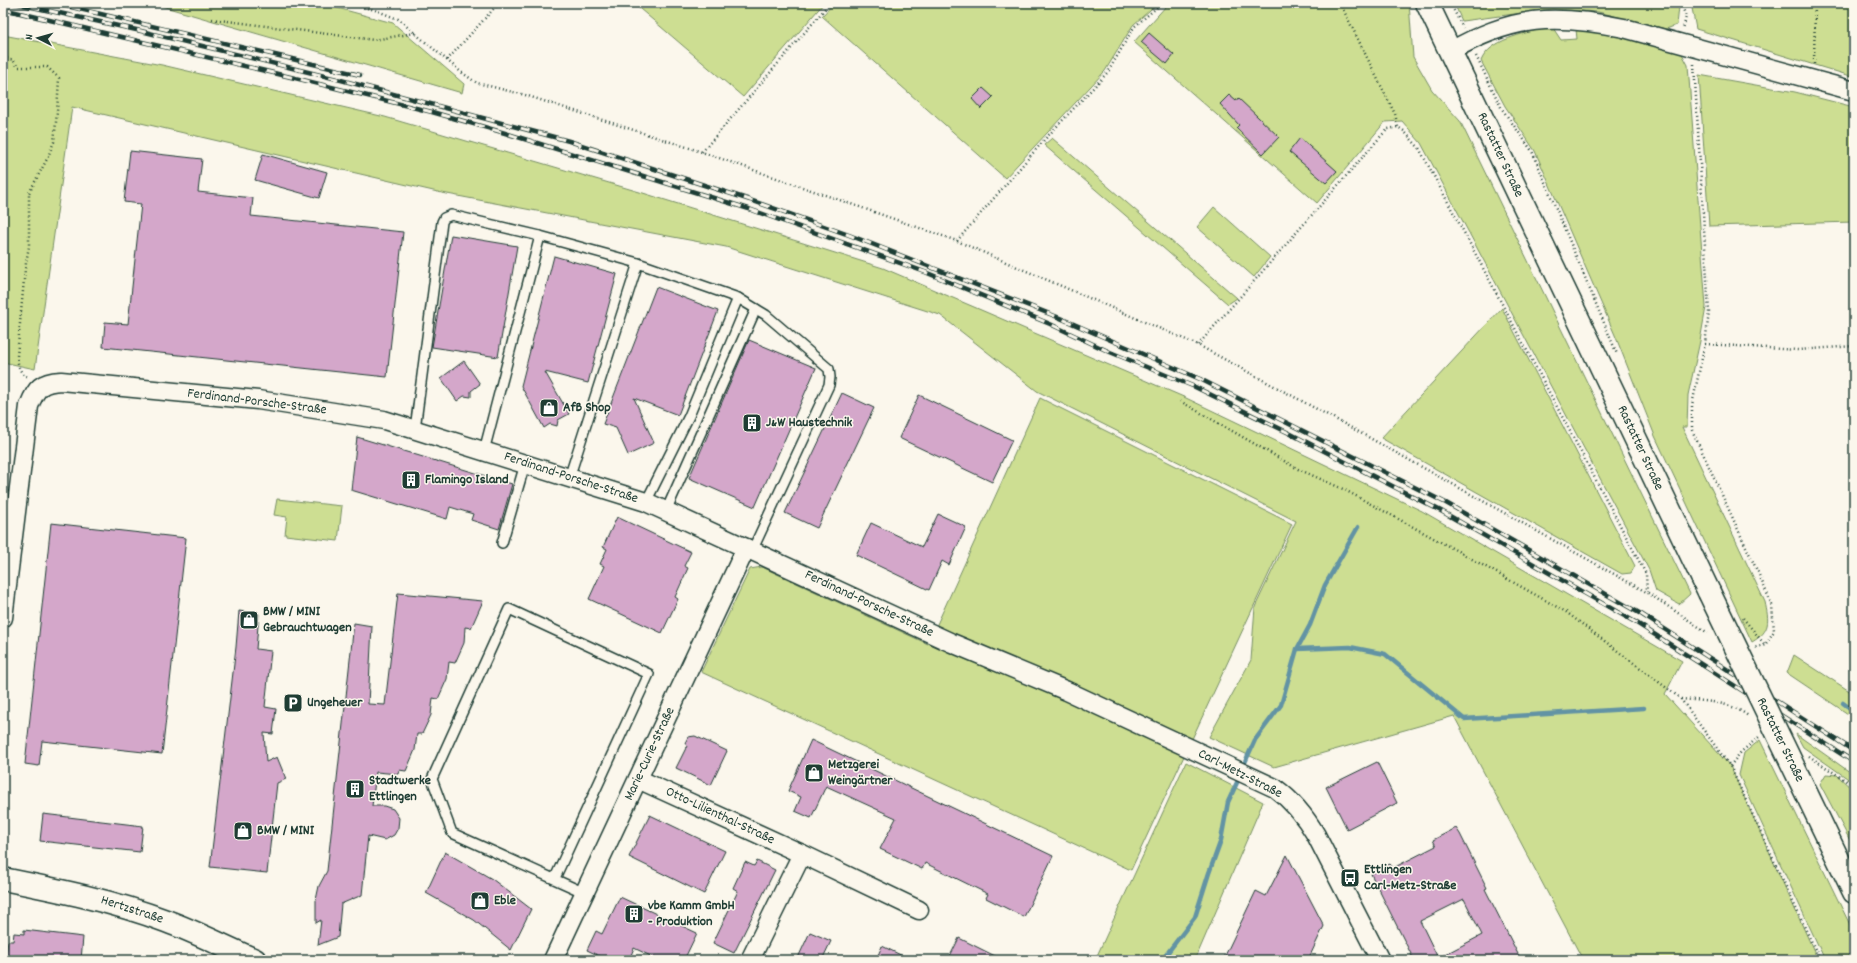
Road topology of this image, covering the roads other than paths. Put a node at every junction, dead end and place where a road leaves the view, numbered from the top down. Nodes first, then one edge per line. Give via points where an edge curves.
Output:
1 (1427, 3) edge
2 (1460, 46) junction
3 (1854, 91) edge
4 (540, 236) junction
5 (638, 263) junction
6 (738, 298) junction
7 (756, 309) junction
8 (415, 429) junction
9 (484, 451) junction
10 (525, 464) junction
11 (569, 478) junction
12 (646, 502) junction
13 (666, 511) junction
14 (502, 543) dead end
15 (749, 549) junction
16 (3, 618) edge
17 (1067, 691) joint
18 (638, 779) junction
19 (802, 854) junction
20 (555, 878) junction
21 (3, 879) edge
22 (1854, 892) edge
23 (585, 893) junction
24 (919, 910) dead end
25 (255, 960) edge
26 (553, 960) edge
27 (750, 960) edge
28 (1380, 960) edge

1 - 2 main road, Rastatter Straße
2 - 3 street via 1498,29 1526,21 1552,18 1587,20
2 - 22 main road, Rastatter Straße, bridge via 1709,592
4 - 5 lane
4 - 8 lane via 451,215 444,218
4 - 9 lane
5 - 6 lane
5 - 11 lane
6 - 7 lane
6 - 12 lane via 690,416
7 - 13 lane
7 - 15 lane via 829,369 830,376 829,385
8 - 9 street, Ferdinand-Porsche-Straße
8 - 16 street, Ferdinand-Porsche-Straße via 384,420 258,400 61,381 51,381 42,385 34,393 29,406
9 - 10 street, Ferdinand-Porsche-Straße
10 - 11 street, Ferdinand-Porsche-Straße
10 - 14 lane
11 - 12 street, Ferdinand-Porsche-Straße
12 - 13 street, Ferdinand-Porsche-Straße
13 - 15 street, Ferdinand-Porsche-Straße
15 - 17 street, Ferdinand-Porsche-Straße via 952,642
15 - 18 street, Marie-Curie-Straße
17 - 28 street, Carl-Metz-Straße via 1275,788 1286,796 1306,817
18 - 19 street, Otto-Lilienthal-Straße
18 - 23 street, Marie-Curie-Straße
19 - 24 street, Otto-Lilienthal-Straße
19 - 27 street
20 - 20 lane via 452,833 432,779 509,609 649,674
20 - 23 lane
21 - 25 main road, Hertzstraße via 71,892 128,908 166,921
23 - 26 street, Marie-Curie-Straße

